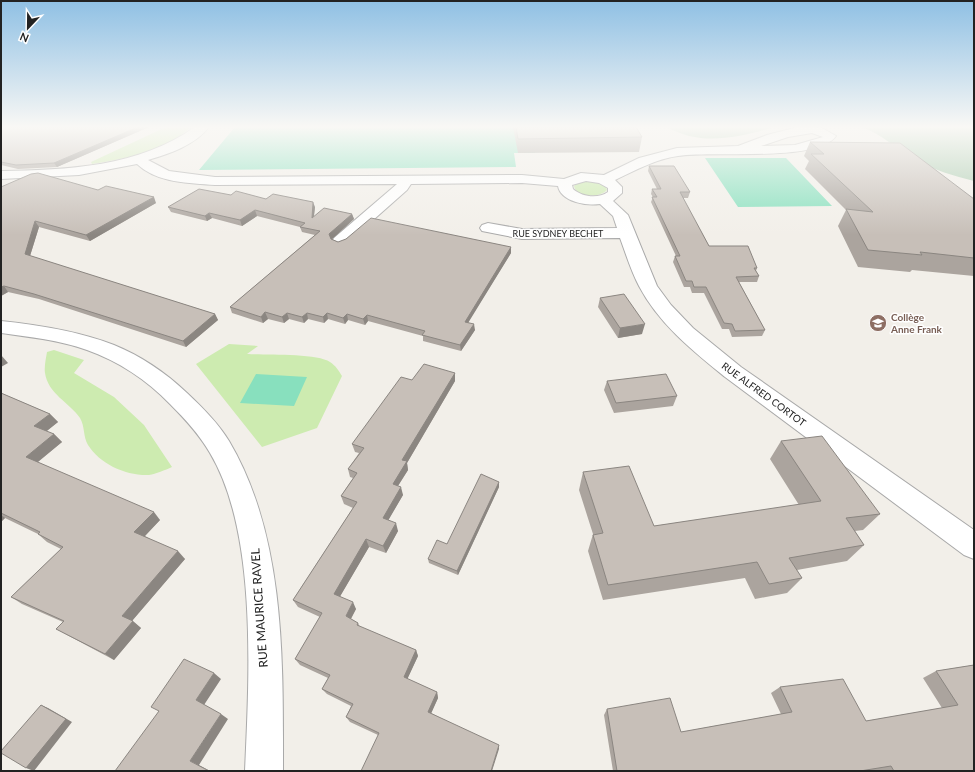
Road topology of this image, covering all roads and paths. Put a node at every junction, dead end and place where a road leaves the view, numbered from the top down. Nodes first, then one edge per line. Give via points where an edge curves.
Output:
1 (119, 163) edge
2 (143, 163) edge
3 (641, 163) edge
4 (1, 175) edge
5 (406, 179) junction
6 (566, 183) junction
7 (603, 190) junction
8 (488, 228) dead end
9 (627, 233) junction
10 (340, 241) edge
11 (1, 327) edge
12 (974, 546) edge
13 (264, 771) edge

1 - 4 street via 75,172
2 - 5 street via 160,172 198,180
3 - 7 street
5 - 6 street via 532,179
5 - 10 street via 402,187
6 - 7 street via 585,177
6 - 7 street via 566,190 572,196 589,200
7 - 9 street, RUE ALFRED CORTOT via 618,212
8 - 9 street, RUE SYDNEY BECHET via 522,234
9 - 12 street, RUE ALFRED CORTOT via 649,288 697,342 733,372
11 - 13 street, RUE MAURICE RAVEL via 70,338 127,360 160,381 182,400 202,421 220,446 241,490 256,554 263,629

